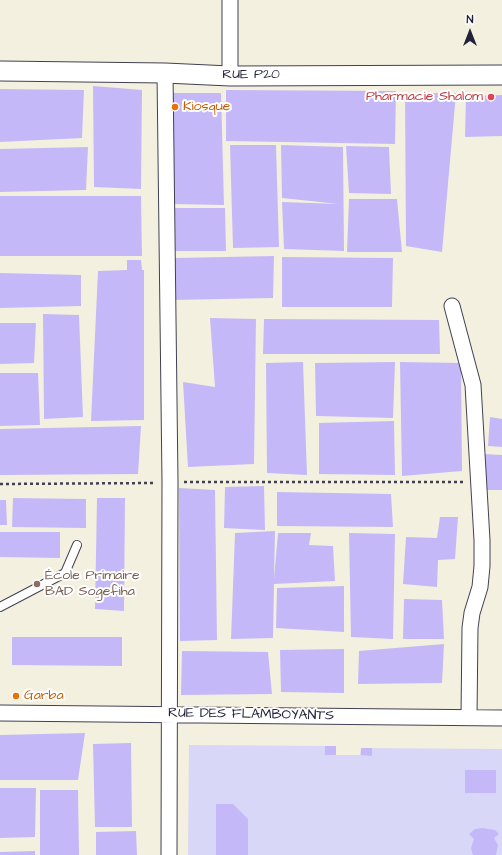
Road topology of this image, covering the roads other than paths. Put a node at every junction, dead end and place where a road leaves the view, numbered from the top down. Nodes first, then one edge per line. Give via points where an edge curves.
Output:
1 (230, 0) edge
2 (0, 71) edge
3 (165, 72) junction
4 (502, 75) edge
5 (230, 76) junction
6 (452, 306) dead end
7 (77, 545) dead end
8 (0, 607) edge
9 (0, 713) edge
10 (170, 715) junction
11 (469, 718) junction
12 (502, 718) edge
13 (169, 855) edge

1 - 5 street
2 - 3 street, RUE P20
3 - 5 street, RUE P20
3 - 10 street
4 - 5 street, RUE P20
6 - 11 street via 473,385 479,482 482,566 470,628
7 - 8 lane via 65,573
9 - 10 street, RUE DES FLAMBOYANTS
10 - 11 street, RUE DES FLAMBOYANTS
10 - 13 street
11 - 12 street, RUE DES FLAMBOYANTS

